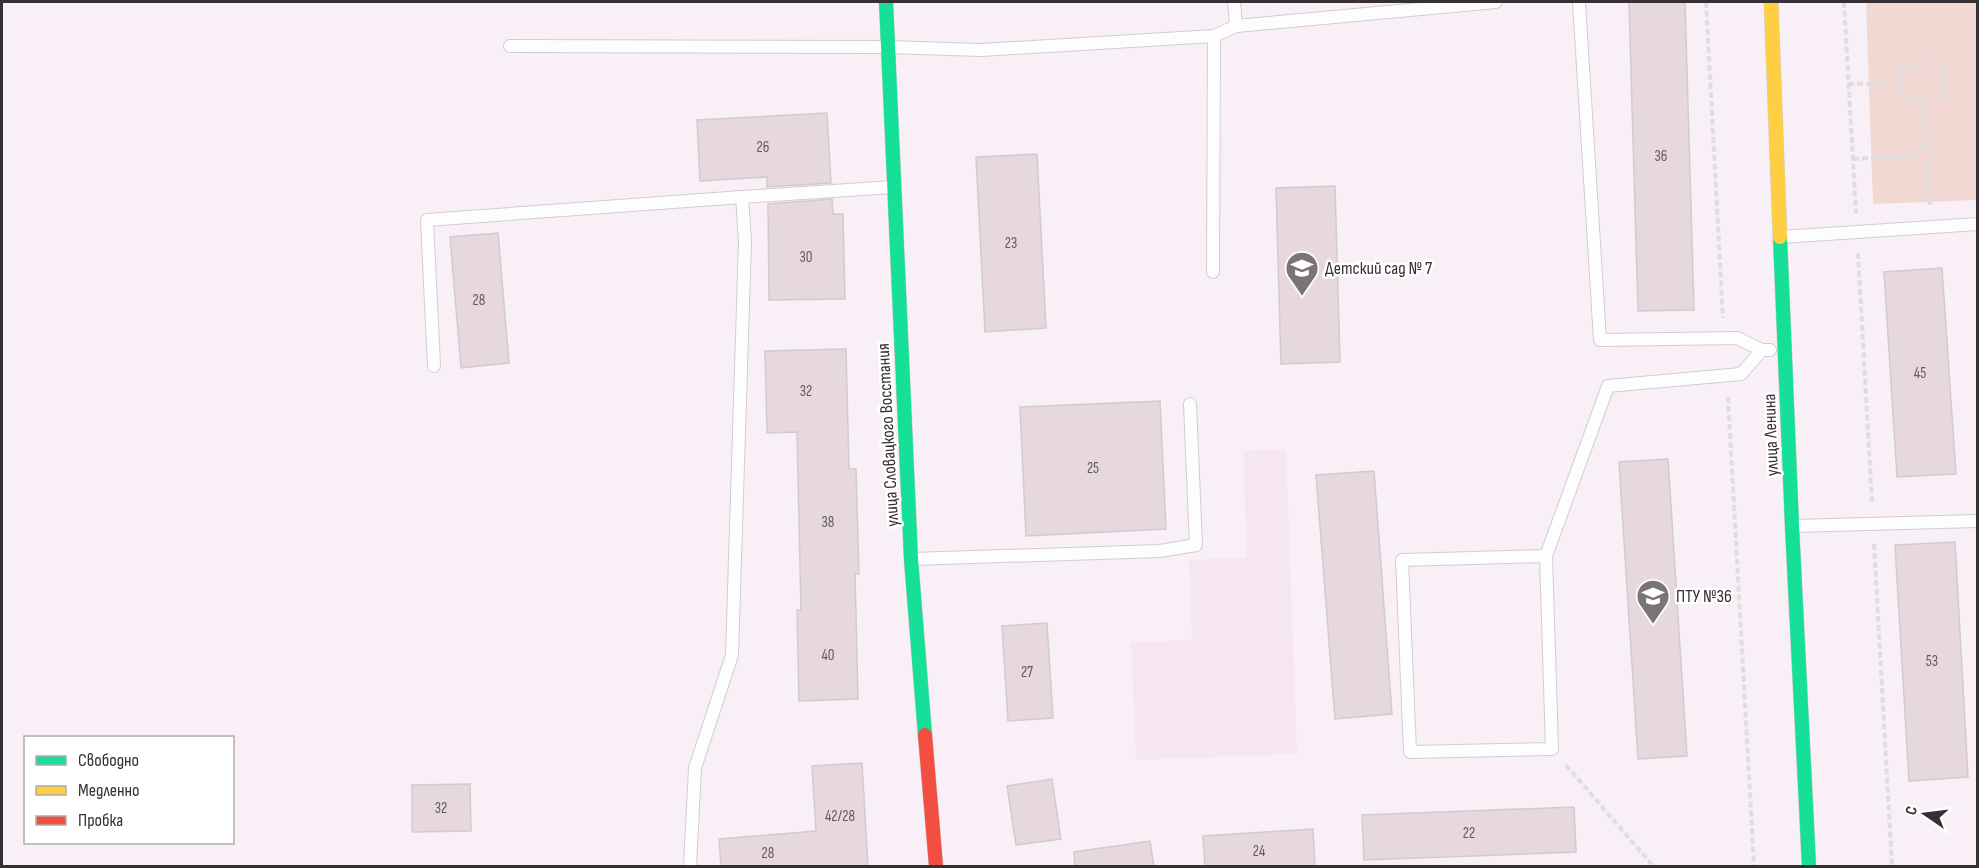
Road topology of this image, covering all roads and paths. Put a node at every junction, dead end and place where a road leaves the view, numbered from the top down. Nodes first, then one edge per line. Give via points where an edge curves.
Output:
1 (886, 2) edge
2 (1234, 2) edge
3 (1496, 2) edge
4 (1579, 2) edge
5 (1706, 2) edge
6 (1771, 2) edge
7 (1844, 2) edge
8 (1236, 26) junction
9 (1214, 36) junction
10 (510, 46) dead end
11 (888, 47) junction
12 (1901, 83) junction
13 (1848, 84) junction
14 (1924, 99) junction
15 (1925, 146) junction
16 (1917, 156) junction
17 (1852, 159) junction
18 (1926, 163) junction
19 (895, 187) junction
20 (742, 197) junction
21 (1856, 218) dead end
22 (1977, 224) edge
23 (1932, 227) junction
24 (1780, 237) junction
25 (1858, 253) dead end
26 (1214, 272) dead end
27 (1725, 338) junction
28 (1762, 350) junction
29 (1786, 351) junction
30 (434, 366) dead end
31 (1727, 375) junction
32 (1190, 404) dead end
33 (1977, 521) edge
34 (1873, 524) junction
35 (1792, 526) junction
36 (1546, 556) junction
37 (911, 560) junction
38 (1552, 749) junction
39 (690, 867) edge
40 (936, 867) edge
41 (1653, 867) edge
42 (1754, 867) edge
43 (1809, 867) edge
44 (1892, 867) edge

1 - 11 street, улица Словацкого Восстания
2 - 8 lane
3 - 8 lane
4 - 27 lane via 1600,340
5 - 27 path
6 - 24 street, улица Ленина
7 - 13 path
8 - 9 lane
9 - 11 lane via 981,50
9 - 26 lane
10 - 11 lane
11 - 19 street, улица Словацкого Восстания
12 - 13 path
12 - 14 path via 1902,100
12 - 14 path via 1900,64 1942,63 1944,98
13 - 17 path
14 - 15 path
15 - 16 path
15 - 18 path via 1933,148 1935,154
16 - 17 path
16 - 18 path
17 - 21 path
18 - 23 path
19 - 20 lane
19 - 37 street, улица Словацкого Восстания
20 - 30 lane via 427,220
20 - 39 lane via 745,241 732,655 695,768
22 - 23 lane
23 - 24 lane
24 - 29 street, улица Ленина
25 - 34 path
27 - 28 lane via 1737,338
28 - 29 lane
28 - 31 lane via 1741,374
29 - 35 street, улица Ленина
31 - 36 lane via 1608,386
31 - 42 path
32 - 37 lane via 1196,545 1160,551
33 - 34 lane
34 - 35 lane
34 - 44 path
35 - 43 street, улица Ленина
36 - 38 lane
36 - 38 lane via 1401,560 1410,752
37 - 40 street, улица Словацкого Восстания
38 - 41 path

